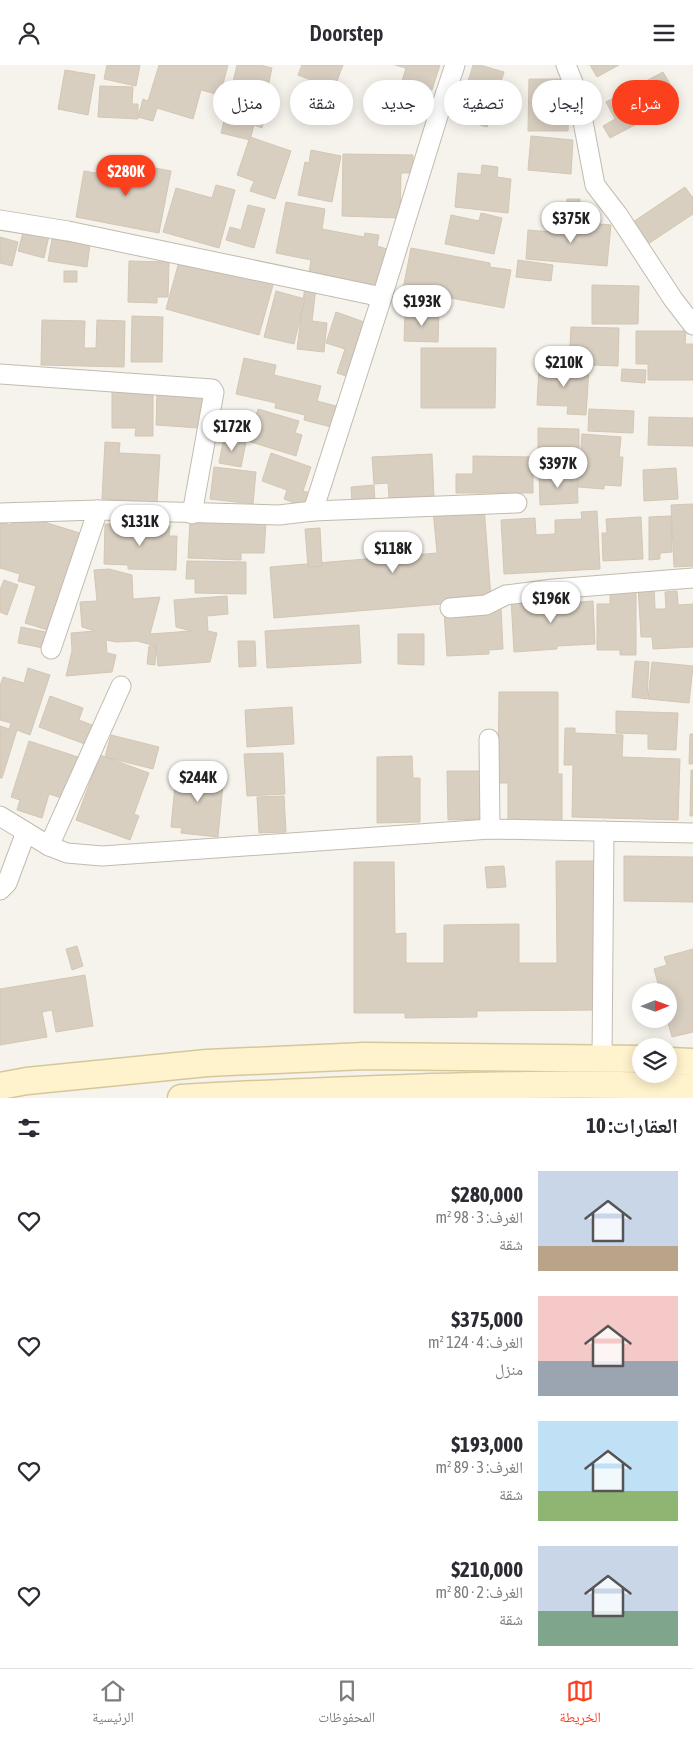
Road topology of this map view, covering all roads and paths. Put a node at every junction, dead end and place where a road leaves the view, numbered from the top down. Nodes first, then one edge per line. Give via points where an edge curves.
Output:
1 (455, 65) edge
2 (566, 65) edge
3 (0, 220) edge
4 (382, 297) junction
5 (693, 325) edge
6 (0, 374) edge
7 (517, 503) dead end
8 (98, 510) junction
9 (313, 511) junction
10 (0, 513) edge
11 (192, 513) junction
12 (693, 578) edge
13 (450, 608) dead end
14 (51, 649) dead end
15 (121, 686) dead end
16 (489, 739) dead end
17 (0, 816) edge
18 (490, 829) junction
19 (604, 831) junction
20 (26, 832) junction
21 (693, 833) edge
22 (49, 846) junction
23 (0, 890) edge
24 (602, 1059) junction
25 (632, 1059) edge
26 (677, 1061) edge
27 (693, 1062) edge
28 (0, 1086) edge
29 (693, 1087) edge
30 (495, 1092) edge
31 (181, 1098) edge

1 - 4 street
2 - 5 street via 578,95 595,185
3 - 4 street via 68,231
4 - 9 street
6 - 11 street via 212,389
7 - 9 street
8 - 10 street
8 - 11 street
8 - 14 street
9 - 11 street via 279,515
12 - 13 street via 553,589 506,595 486,605
15 - 22 street
16 - 18 street
17 - 20 street
18 - 19 street
18 - 22 street via 102,856 67,853
19 - 21 street
19 - 24 street
20 - 22 street
20 - 23 street via 7,883
24 - 25 main road
24 - 28 main road via 344,1057 207,1063
26 - 27 main road
29 - 30 main road via 640,1085
30 - 31 main road

